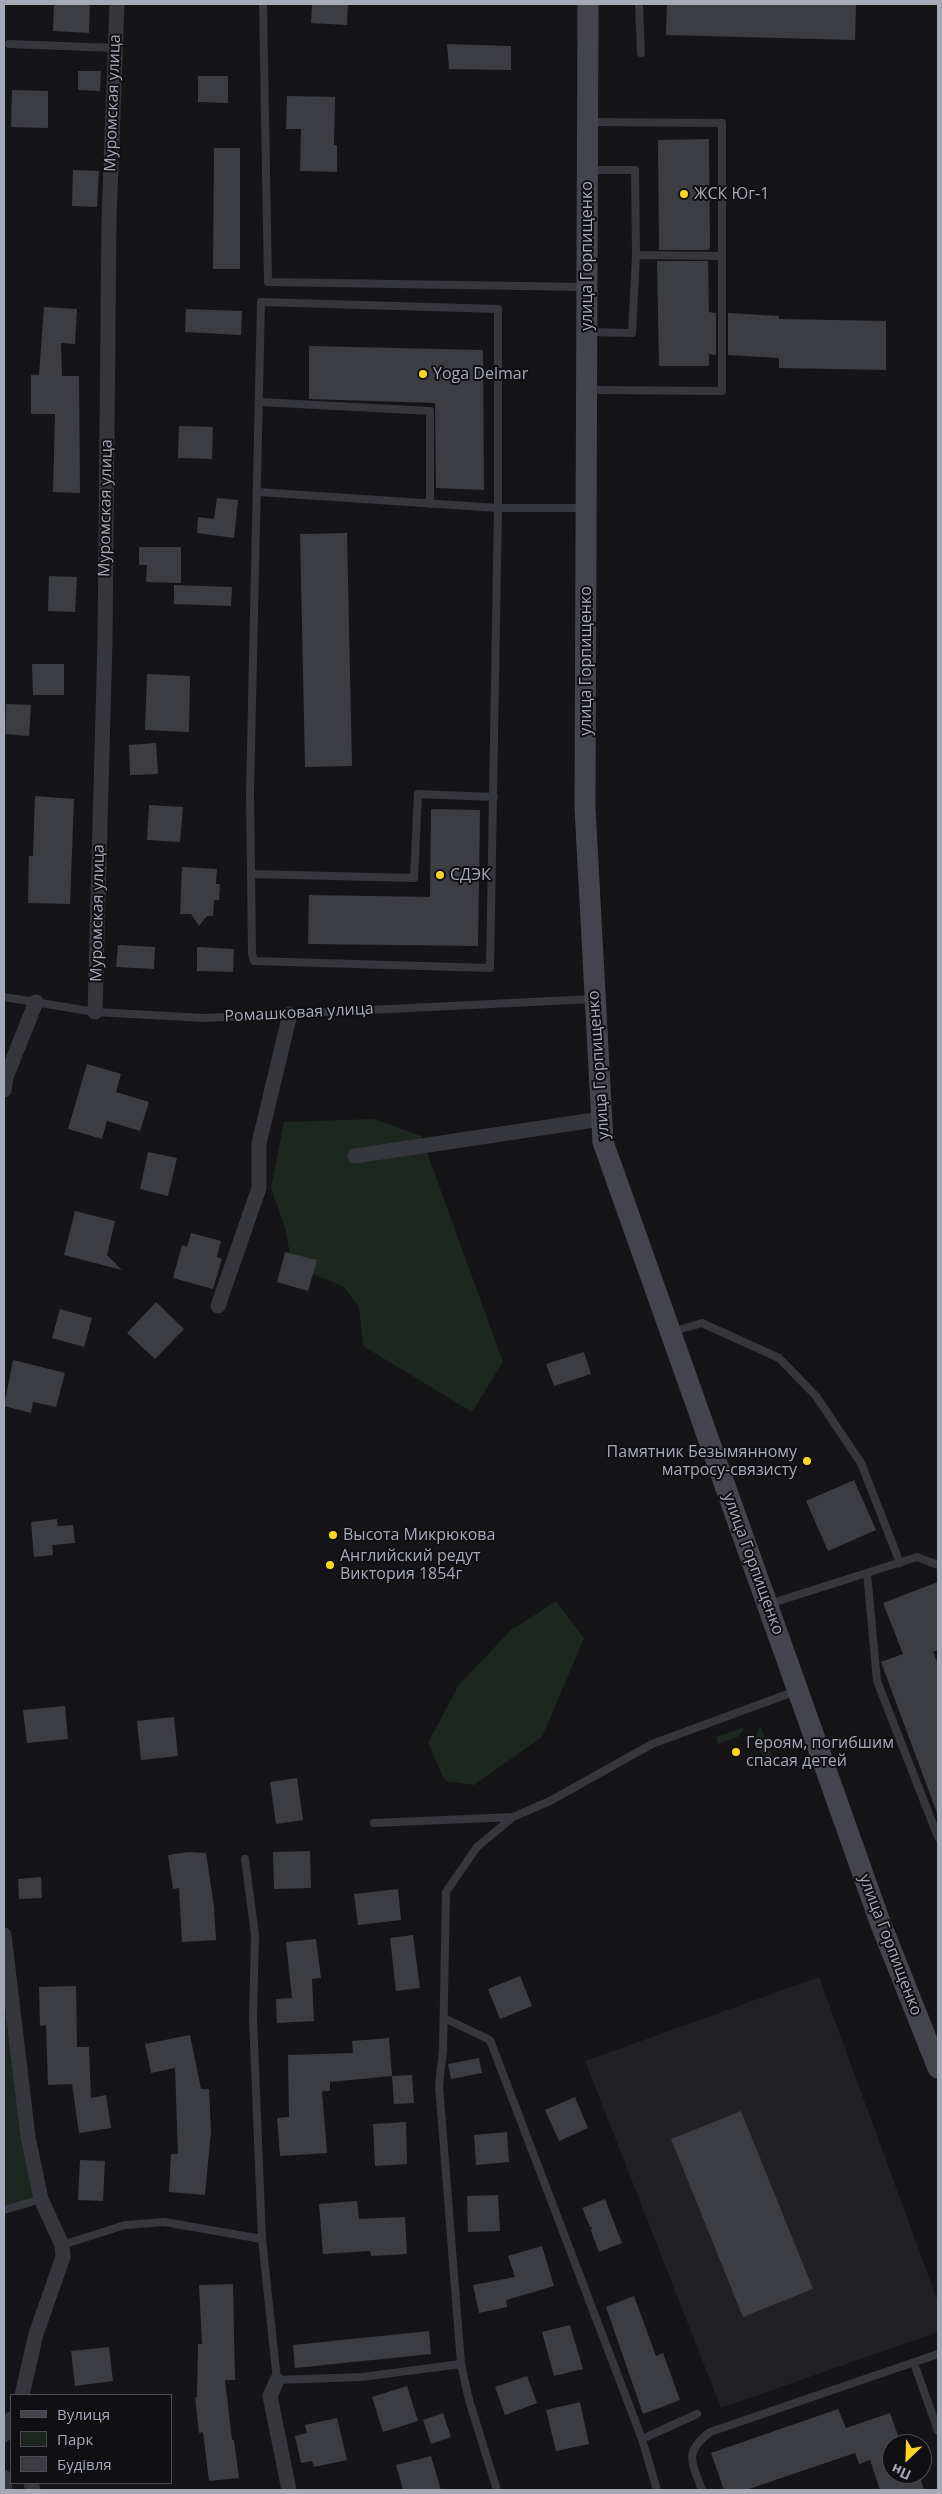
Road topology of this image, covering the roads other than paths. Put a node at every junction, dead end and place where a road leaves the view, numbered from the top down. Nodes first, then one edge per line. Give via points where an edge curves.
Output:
1 (117, 4) edge
2 (263, 4) edge
3 (588, 4) edge
4 (639, 4) edge
5 (9, 44) dead end
6 (115, 48) junction
7 (641, 53) dead end
8 (588, 122) junction
9 (588, 170) junction
10 (636, 255) junction
11 (722, 256) junction
12 (587, 287) junction
13 (587, 332) junction
14 (587, 390) junction
15 (260, 402) junction
16 (258, 492) junction
17 (430, 504) junction
18 (498, 508) junction
19 (586, 508) junction
20 (494, 797) junction
21 (251, 874) junction
22 (4, 997) edge
23 (595, 999) junction
24 (36, 1002) junction
25 (95, 1012) junction
26 (290, 1014) junction
27 (4, 1090) edge
28 (601, 1119) junction
29 (355, 1156) dead end
30 (218, 1306) dead end
31 (670, 1332) junction
32 (900, 1563) junction
33 (938, 1565) edge
34 (867, 1573) junction
35 (767, 1605) junction
36 (798, 1690) junction
37 (513, 1817) junction
38 (374, 1823) dead end
39 (938, 1837) edge
40 (245, 1859) dead end
41 (4, 1935) edge
42 (444, 2018) junction
43 (938, 2068) edge
44 (41, 2199) junction
45 (4, 2210) edge
46 (262, 2238) junction
47 (62, 2245) junction
48 (938, 2354) edge
49 (914, 2363) junction
50 (461, 2364) junction
51 (276, 2380) junction
52 (22, 2394) edge
53 (697, 2414) dead end
54 (10, 2421) edge
55 (938, 2431) edge
56 (4, 2436) edge
57 (642, 2439) junction
58 (4, 2477) edge
59 (5, 2490) edge
60 (289, 2490) edge
61 (496, 2490) edge
62 (657, 2490) edge
63 (702, 2490) edge

1 - 6 street, Муромская улица
2 - 12 lane via 268,282
3 - 8 main road, улица Горпищенко
4 - 7 lane
5 - 6 lane
6 - 25 street, Муромская улица
8 - 9 main road, улица Горпищенко
8 - 11 lane via 722,123
9 - 10 lane via 635,170
9 - 12 main road, улица Горпищенко
10 - 11 lane
10 - 13 lane via 632,333
11 - 14 lane via 722,391
12 - 13 main road, улица Горпищенко
13 - 14 main road, улица Горпищенко
14 - 19 main road, улица Горпищенко
15 - 16 lane
15 - 17 lane via 430,411
15 - 18 lane via 261,302 498,309
16 - 17 lane
16 - 21 lane via 250,792
17 - 18 lane
18 - 19 lane
18 - 20 lane
19 - 23 main road, улица Горпищенко via 585,808
20 - 21 lane via 418,794 414,878
20 - 21 lane via 490,968 254,961
22 - 24 lane, Ромашковая улица
23 - 26 lane, Ромашковая улица
23 - 28 main road, улица Горпищенко
24 - 25 lane, Ромашковая улица
24 - 27 street via 6,1077
25 - 26 lane, Ромашковая улица via 205,1018
26 - 30 street via 259,1143 259,1188
28 - 29 street
28 - 31 main road, улица Горпищенко via 602,1142
31 - 32 lane via 702,1323 779,1358 816,1396 861,1463
31 - 35 main road, улица Горпищенко
32 - 33 lane via 917,1557
32 - 34 lane
34 - 35 lane
34 - 39 lane via 877,1681
35 - 36 main road, улица Горпищенко
36 - 37 lane via 652,1744 550,1801
36 - 43 main road, улица Горпищенко via 880,1922
37 - 38 lane
37 - 42 lane via 477,1848 446,1892
40 - 46 lane via 255,1935 253,2018
41 - 44 street via 28,2137
42 - 50 lane via 439,2085
42 - 57 lane via 490,2040
44 - 45 lane
44 - 47 street
46 - 47 lane via 164,2222 125,2225
46 - 51 lane
47 - 52 street via 63,2257 36,2334
48 - 49 lane
49 - 55 lane
49 - 63 lane via 710,2432 695,2444 691,2460
50 - 51 lane via 362,2377
50 - 61 lane
51 - 60 street via 270,2396
53 - 57 lane
54 - 56 street
57 - 62 lane
58 - 59 street

